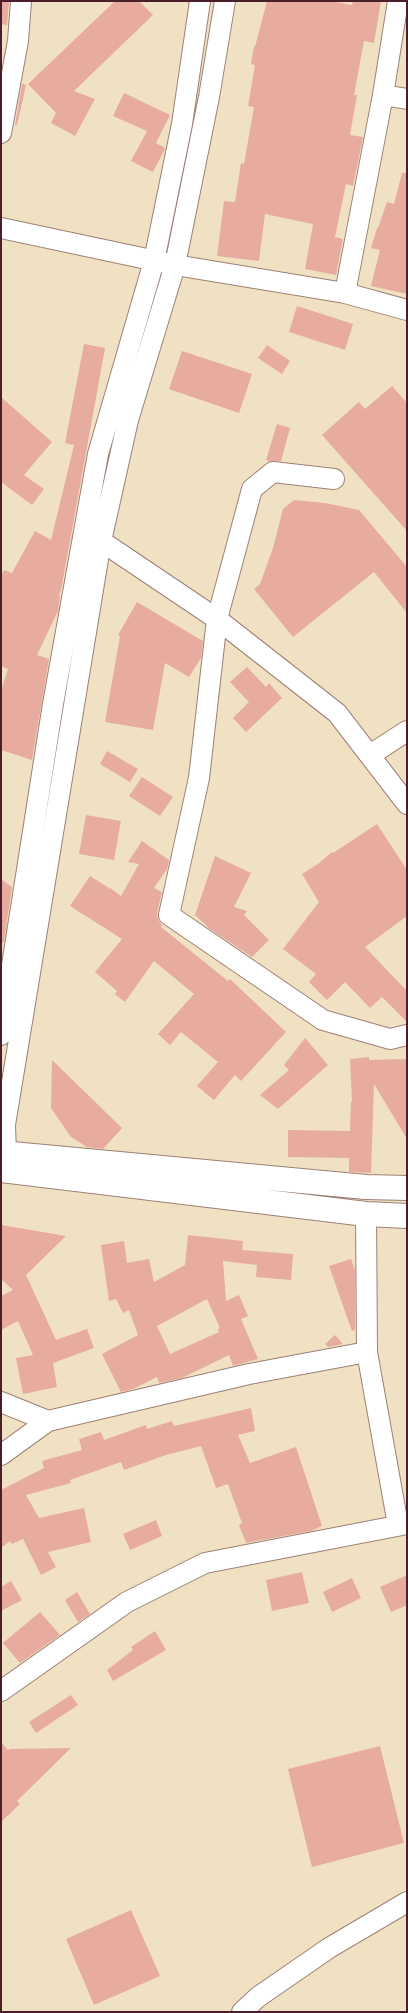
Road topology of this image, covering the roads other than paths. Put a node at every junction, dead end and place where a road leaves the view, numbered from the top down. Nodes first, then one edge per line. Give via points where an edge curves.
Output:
1 (21, 1) edge
2 (200, 1) edge
3 (225, 1) edge
4 (398, 1) edge
5 (9, 39) edge
6 (383, 95) junction
7 (407, 99) edge
8 (1, 134) edge
9 (1, 228) edge
10 (154, 261) junction
11 (176, 266) junction
12 (345, 294) junction
13 (407, 310) edge
14 (334, 479) dead end
15 (102, 541) junction
16 (217, 619) junction
17 (407, 731) edge
18 (370, 755) junction
19 (407, 804) edge
20 (1, 1035) edge
21 (407, 1035) edge
22 (5, 1162) edge
23 (407, 1188) edge
24 (366, 1214) junction
25 (407, 1216) edge
26 (367, 1352) junction
27 (1, 1402) edge
28 (48, 1421) junction
29 (1, 1455) edge
30 (402, 1524) edge
31 (3, 1685) edge
32 (407, 1902) edge
33 (242, 2012) edge

1 - 5 street
2 - 10 street via 182,124
3 - 11 street
4 - 6 street
5 - 8 street
6 - 7 street
6 - 12 street
9 - 10 street
10 - 11 street
10 - 20 street via 98,454 53,704
11 - 12 street
11 - 15 street via 128,420
12 - 13 street
14 - 16 street via 273,472 252,489
15 - 16 street
15 - 22 street via 7,1115
16 - 18 street via 337,713
16 - 21 street via 199,778 169,915 323,1020 390,1039
17 - 18 street
18 - 19 street
22 - 23 street
22 - 24 street
24 - 25 street
24 - 26 street
26 - 28 street via 249,1374
26 - 30 street
27 - 28 street
28 - 29 street
30 - 31 street via 206,1563 127,1602
32 - 33 street via 329,1948 258,1997

